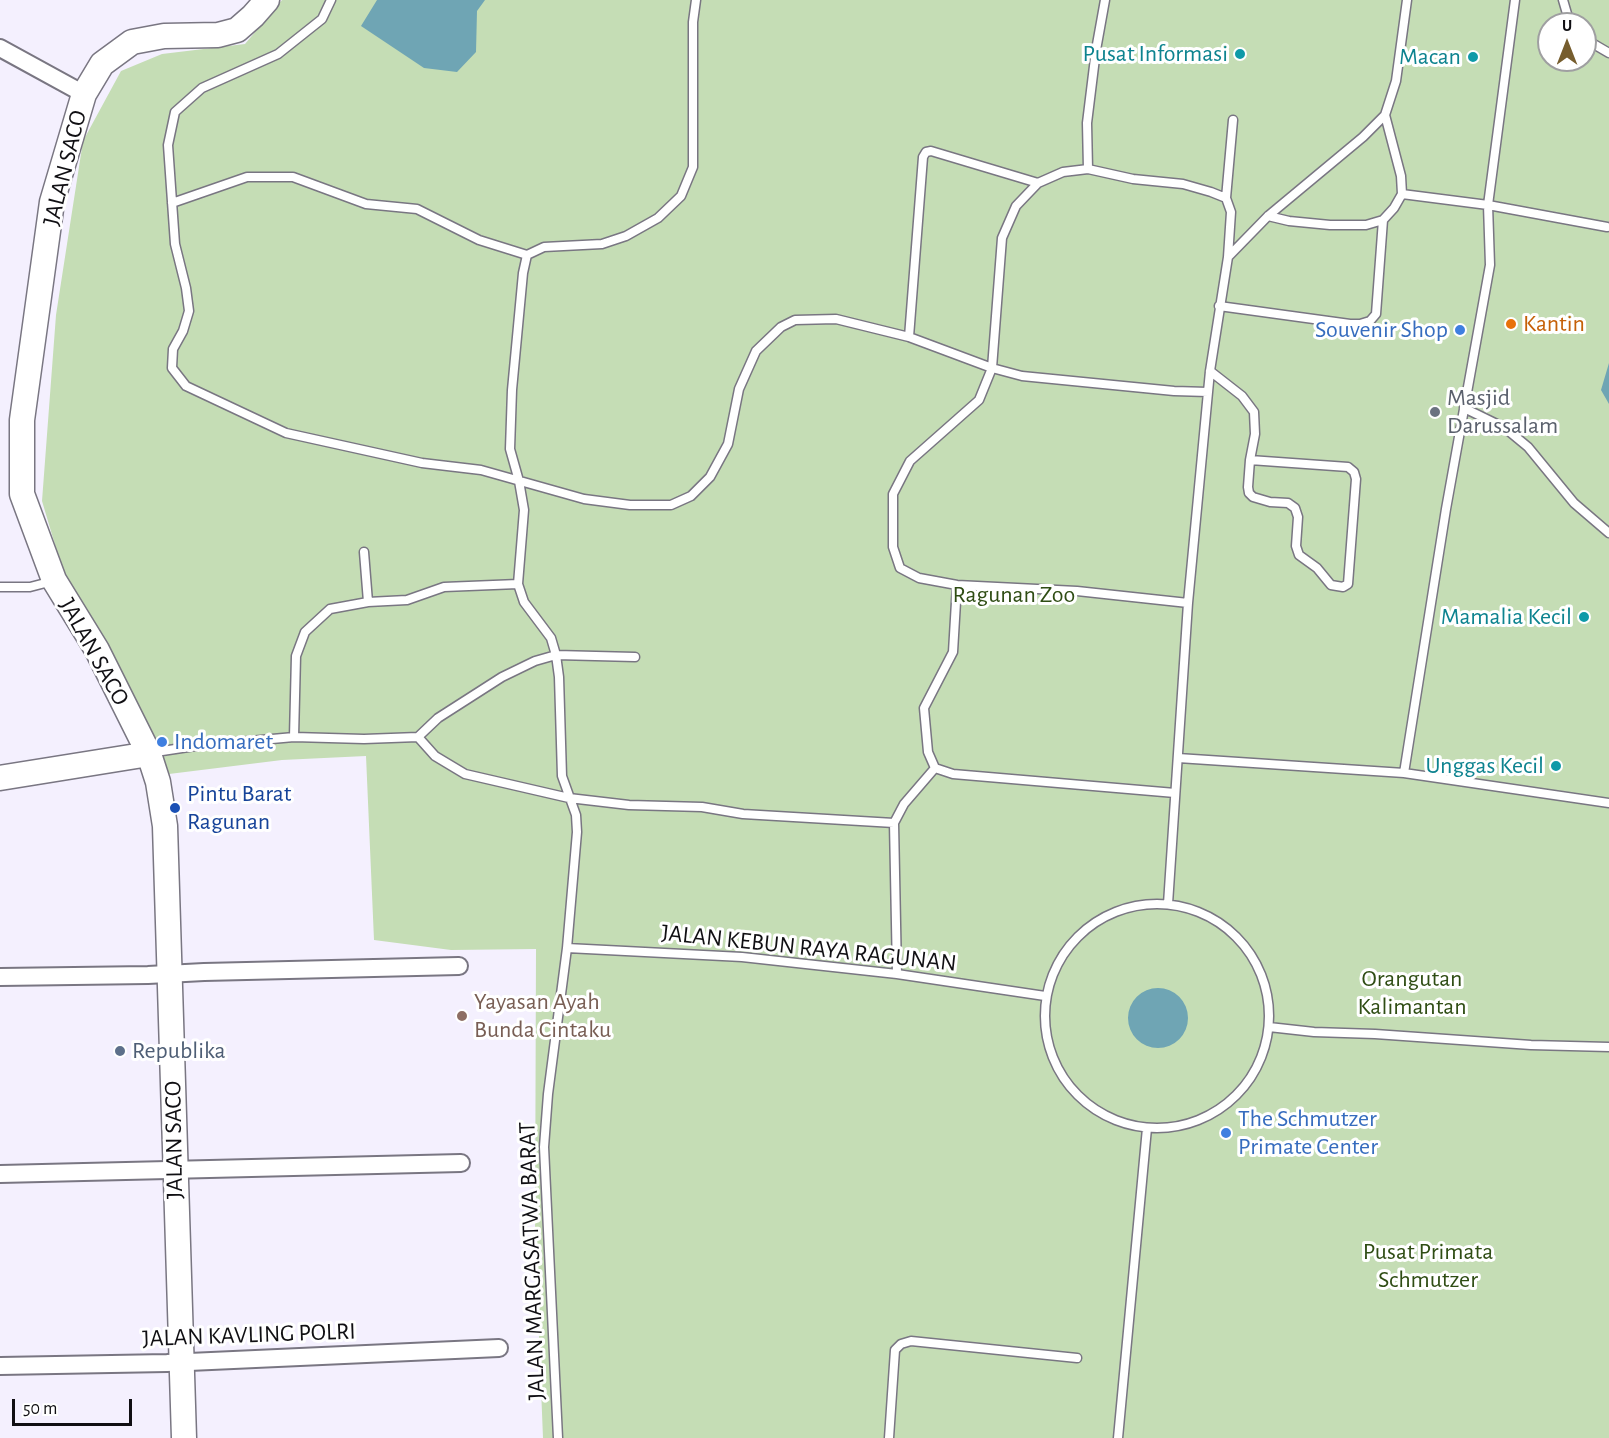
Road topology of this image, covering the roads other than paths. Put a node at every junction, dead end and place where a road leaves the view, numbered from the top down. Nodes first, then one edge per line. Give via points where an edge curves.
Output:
1 (267, 0) edge
2 (331, 0) edge
3 (696, 0) edge
4 (1105, 0) edge
5 (1407, 0) edge
6 (1515, 0) edge
7 (0, 48) edge
8 (84, 94) junction
9 (1385, 115) junction
10 (1233, 120) dead end
11 (1088, 169) junction
12 (1038, 183) junction
13 (1402, 194) junction
14 (1226, 198) junction
15 (172, 203) junction
16 (1488, 205) junction
17 (1268, 216) junction
18 (1383, 220) junction
19 (1606, 227) dead end
20 (527, 255) junction
21 (1228, 257) junction
22 (1219, 306) junction
23 (909, 337) junction
24 (993, 368) junction
25 (1210, 371) junction
26 (1208, 392) junction
27 (1464, 408) junction
28 (1250, 460) junction
29 (519, 481) junction
30 (1609, 533) edge
31 (364, 552) dead end
32 (54, 580) junction
33 (518, 584) junction
34 (957, 585) junction
35 (0, 587) edge
36 (368, 602) junction
37 (1188, 603) junction
38 (556, 655) junction
39 (635, 657) dead end
40 (294, 736) junction
41 (418, 737) junction
42 (149, 753) junction
43 (1178, 758) junction
44 (935, 768) junction
45 (1404, 773) junction
46 (0, 778) edge
47 (1175, 793) junction
48 (569, 798) junction
49 (1609, 804) edge
50 (894, 823) junction
51 (1168, 904) junction
52 (567, 948) junction
53 (459, 966) dead end
54 (170, 974) junction
55 (897, 974) junction
56 (0, 977) edge
57 (1045, 996) junction
58 (1269, 1027) junction
59 (1609, 1047) edge
60 (1147, 1128) junction
61 (461, 1163) dead end
62 (174, 1170) junction
63 (0, 1174) edge
64 (499, 1348) dead end
65 (1077, 1358) dead end
66 (182, 1363) junction
67 (0, 1366) edge
68 (184, 1438) edge
69 (558, 1438) edge
70 (890, 1438) edge
71 (1118, 1438) edge

1 - 8 main road, JALAN SACO via 237,30 132,42 102,64
2 - 15 lane via 322,19 278,54 202,88 175,112 168,145
3 - 20 lane via 693,167 681,196 658,218 626,236 602,244 544,247
4 - 11 lane via 1086,123
5 - 9 lane via 1396,81
6 - 16 lane
7 - 8 street
8 - 32 main road, JALAN SACO via 52,202 22,420 22,494
9 - 13 lane
9 - 17 lane via 1356,144
10 - 14 lane
11 - 12 lane via 1063,172
11 - 14 lane via 1183,184
12 - 23 lane via 926,152
12 - 24 lane via 1016,206 1002,238
13 - 16 lane
13 - 18 lane
14 - 21 lane via 1231,212
15 - 20 lane via 247,177 293,177 366,204 417,209 479,240
15 - 29 lane via 175,244 189,311 173,349 172,368 186,386 286,433 422,463 481,470
16 - 19 lane
16 - 27 lane via 1490,265
17 - 18 lane via 1329,225 1366,225
17 - 21 lane
18 - 22 lane via 1376,314 1370,321 1350,324
20 - 29 lane, JALAN MARGASATWA BARAT via 512,390 510,449
21 - 22 lane
22 - 25 lane
23 - 24 lane
23 - 29 lane via 836,319 795,320 781,327 756,351 739,389 728,444 710,477 691,495 671,505 584,500
24 - 26 lane via 1071,382
24 - 34 lane via 979,400 910,461 893,494 893,547 900,568 919,578
25 - 26 lane
25 - 28 lane via 1242,396 1254,412
26 - 37 lane
27 - 30 lane via 1505,428 1528,447 1574,503
27 - 45 lane
28 - 28 lane via 1348,467 1354,472 1348,584 1330,585 1317,568 1299,555 1295,508 1249,493
29 - 33 lane, JALAN MARGASATWA BARAT via 524,510
31 - 36 lane
32 - 35 lane via 30,587
32 - 42 main road, JALAN SACO via 97,650
33 - 36 lane via 444,586 407,600
33 - 38 lane, JALAN MARGASATWA BARAT via 524,602 551,638
34 - 37 lane via 1077,591
34 - 44 lane via 953,652 924,708 928,752
36 - 40 lane via 330,609 305,632 296,656
37 - 43 lane
38 - 39 lane
38 - 41 lane via 502,677 438,718
38 - 48 lane, JALAN MARGASATWA BARAT via 562,776
40 - 41 lane
40 - 42 lane
41 - 48 lane via 435,756 465,774
42 - 46 main road
42 - 54 main road, JALAN SACO via 165,826
43 - 45 lane
43 - 47 lane
44 - 47 lane via 953,774
44 - 50 lane via 904,804
45 - 49 lane
47 - 51 lane
48 - 50 lane
48 - 52 lane, JALAN MARGASATWA BARAT via 576,814 577,832
50 - 55 lane
51 - 57 lane via 1140,905 1113,912 1089,926 1068,946 1054,969
51 - 58 lane via 1223,924 1244,945 1260,970 1268,998
52 - 55 lane, JALAN KEBUN RAYA RAGUNAN via 742,957
52 - 69 lane, JALAN MARGASATWA BARAT via 544,1147
53 - 54 street
54 - 56 street
54 - 62 main road, JALAN SACO
55 - 57 lane, JALAN KEBUN RAYA RAGUNAN
57 - 60 lane via 1046,1039 1056,1066 1072,1090 1093,1109 1119,1122
58 - 59 lane
58 - 60 lane via 1262,1057 1247,1083 1226,1105 1202,1119 1175,1127
60 - 71 lane
61 - 62 street
62 - 63 street
62 - 66 main road, JALAN SACO
64 - 66 street, JALAN KAVLING POLRI
65 - 70 lane via 911,1341 901,1344 895,1350
66 - 67 street, JALAN KAVLING POLRI
66 - 68 main road, JALAN SACO

